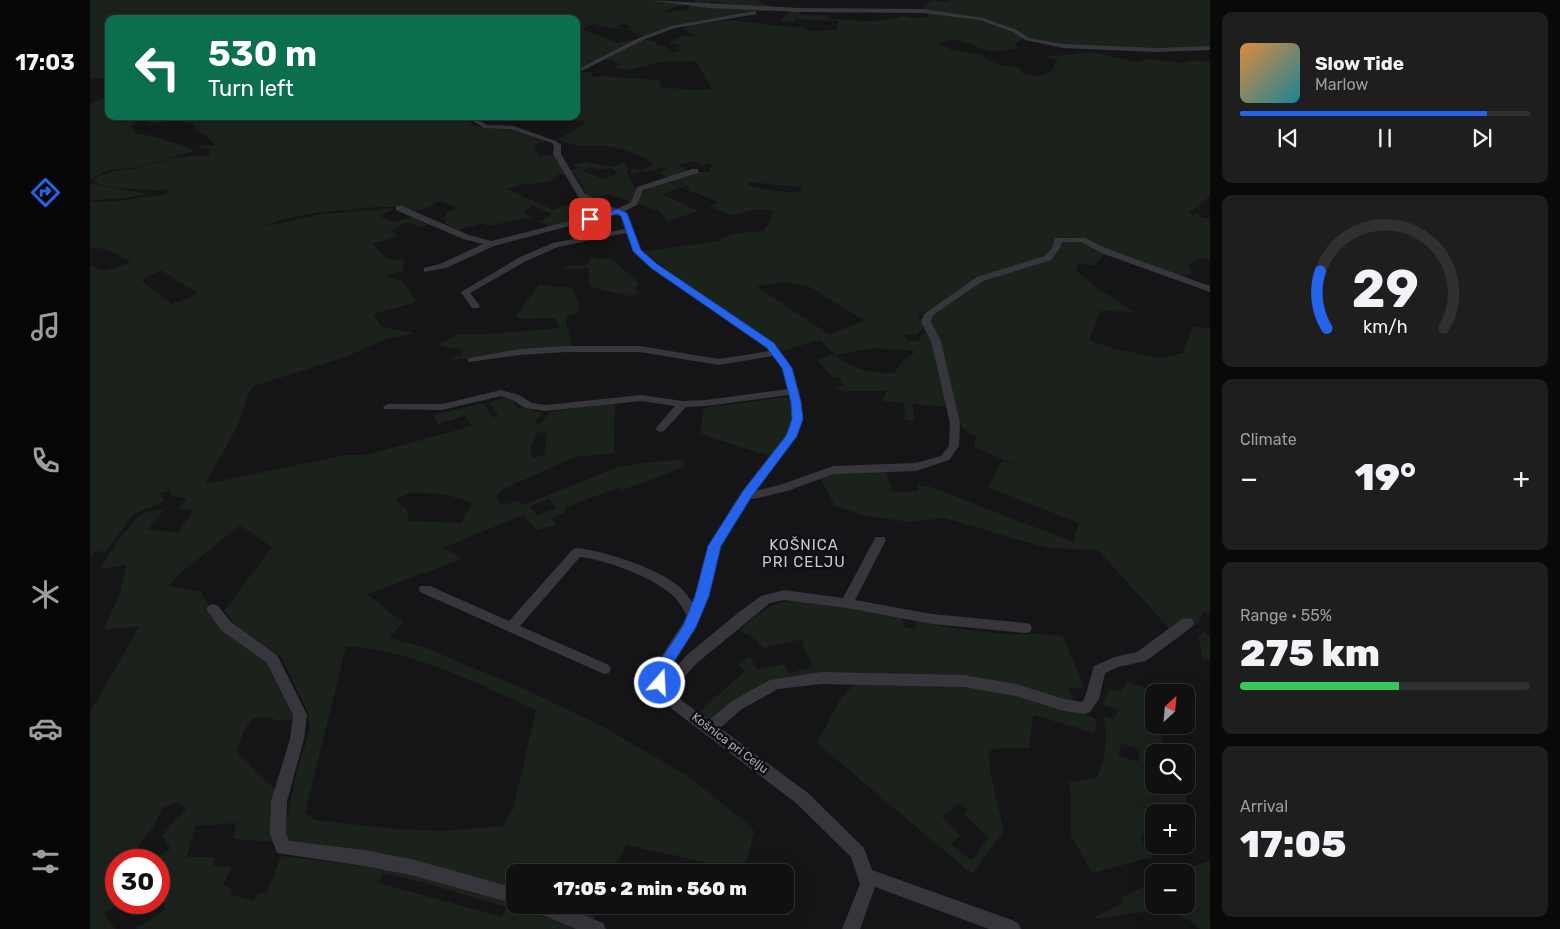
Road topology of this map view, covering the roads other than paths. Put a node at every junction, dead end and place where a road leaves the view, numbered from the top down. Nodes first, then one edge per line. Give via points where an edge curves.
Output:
1 (650, 0) edge
2 (773, 9) junction
3 (1210, 48) edge
4 (580, 70) edge
5 (475, 120) edge
6 (695, 171) dead end
7 (399, 208) dead end
8 (618, 211) junction
9 (630, 230) junction
10 (491, 244) junction
11 (427, 270) dead end
12 (1210, 290) edge
13 (475, 306) dead end
14 (777, 353) junction
15 (472, 360) dead end
16 (794, 391) junction
17 (683, 404) junction
18 (388, 407) dead end
19 (660, 429) dead end
20 (747, 493) junction
21 (880, 540) dead end
22 (425, 589) dead end
23 (847, 603) junction
24 (213, 609) dead end
25 (694, 615) junction
26 (1187, 623) dead end
27 (511, 627) junction
28 (1024, 628) dead end
29 (604, 669) dead end
30 (664, 689) junction
31 (710, 728) junction
32 (866, 876) junction
33 (506, 894) edge
34 (561, 914) edge
35 (597, 929) edge
36 (851, 929) edge
37 (1012, 929) edge

1 - 2 street
2 - 3 street via 959,15 994,23 1027,39 1081,48
2 - 4 street via 670,28
5 - 8 street via 486,127 512,127 558,145 557,154 582,196
6 - 8 street via 640,189 634,203
7 - 10 street via 466,237
8 - 9 street via 624,215
8 - 10 street
9 - 13 street via 556,245 523,259 465,292
9 - 14 street via 637,251 654,266
10 - 11 street
12 - 20 street via 1082,240 1058,240 1048,258 980,279 929,314 926,322 936,341 955,423 954,446 945,458 916,467 833,470 783,488 754,495
14 - 15 street via 720,362 640,349 567,349
14 - 16 street via 787,368
16 - 17 street
16 - 20 street via 798,419 791,436
17 - 18 street via 641,398 539,408 501,393 442,407
17 - 19 street
20 - 25 street via 714,546
21 - 23 street
22 - 27 street
23 - 28 street via 932,619
23 - 30 street via 792,595 766,599 692,659
24 - 33 street via 226,626 272,659 300,715 297,739 279,801 278,834 283,848 373,860
25 - 27 street via 676,591 658,578 577,552
25 - 30 street via 663,667 660,683
26 - 31 street via 1141,657 1115,662 1099,670 1092,699 1085,708 1016,690 964,681 821,678 775,684 737,705
27 - 29 street
30 - 31 street, Košnica pri Celju via 677,705
31 - 32 street, Košnica pri Celju via 802,798 858,853
32 - 36 street, Košnica pri Celju via 868,884
32 - 37 street
34 - 35 street

